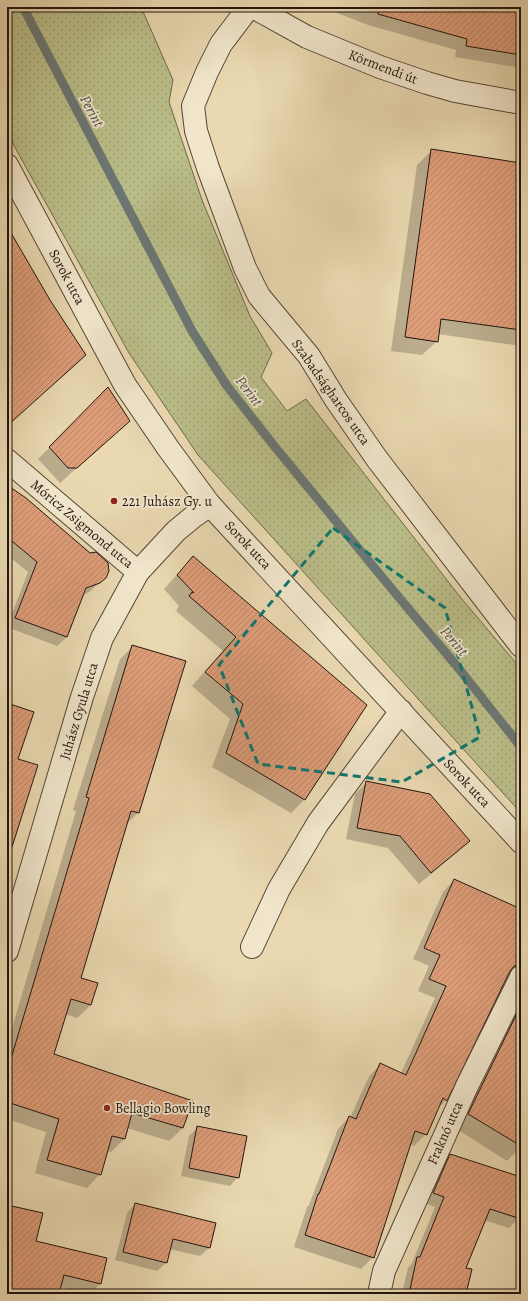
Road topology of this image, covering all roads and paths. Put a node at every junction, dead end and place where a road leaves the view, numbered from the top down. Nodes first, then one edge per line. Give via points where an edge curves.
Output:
1 (249, 7) edge
2 (253, 7) edge
3 (521, 103) edge
4 (7, 165) edge
5 (7, 460) edge
6 (210, 505) junction
7 (138, 572) junction
8 (521, 646) edge
9 (401, 711) junction
10 (521, 842) edge
11 (252, 947) dead end
12 (7, 951) edge
13 (521, 977) edge
14 (379, 1294) edge

1 - 8 street, Szabadságharcos utca via 221,44 193,106 196,131 245,268 259,296 309,356 377,458
2 - 3 street, Körmendi út via 307,37 380,67 455,91
4 - 6 street, Sorok utca via 125,385
5 - 7 street, Móricz Zsigmond utca
6 - 7 street, Juhász Gyula utca via 176,531
6 - 9 street, Sorok utca
7 - 12 street, Juhász Gyula utca via 102,638 82,697
9 - 10 street, Sorok utca
9 - 11 street via 318,823 279,889
13 - 14 street, Fraknó utca via 463,1093 384,1270

